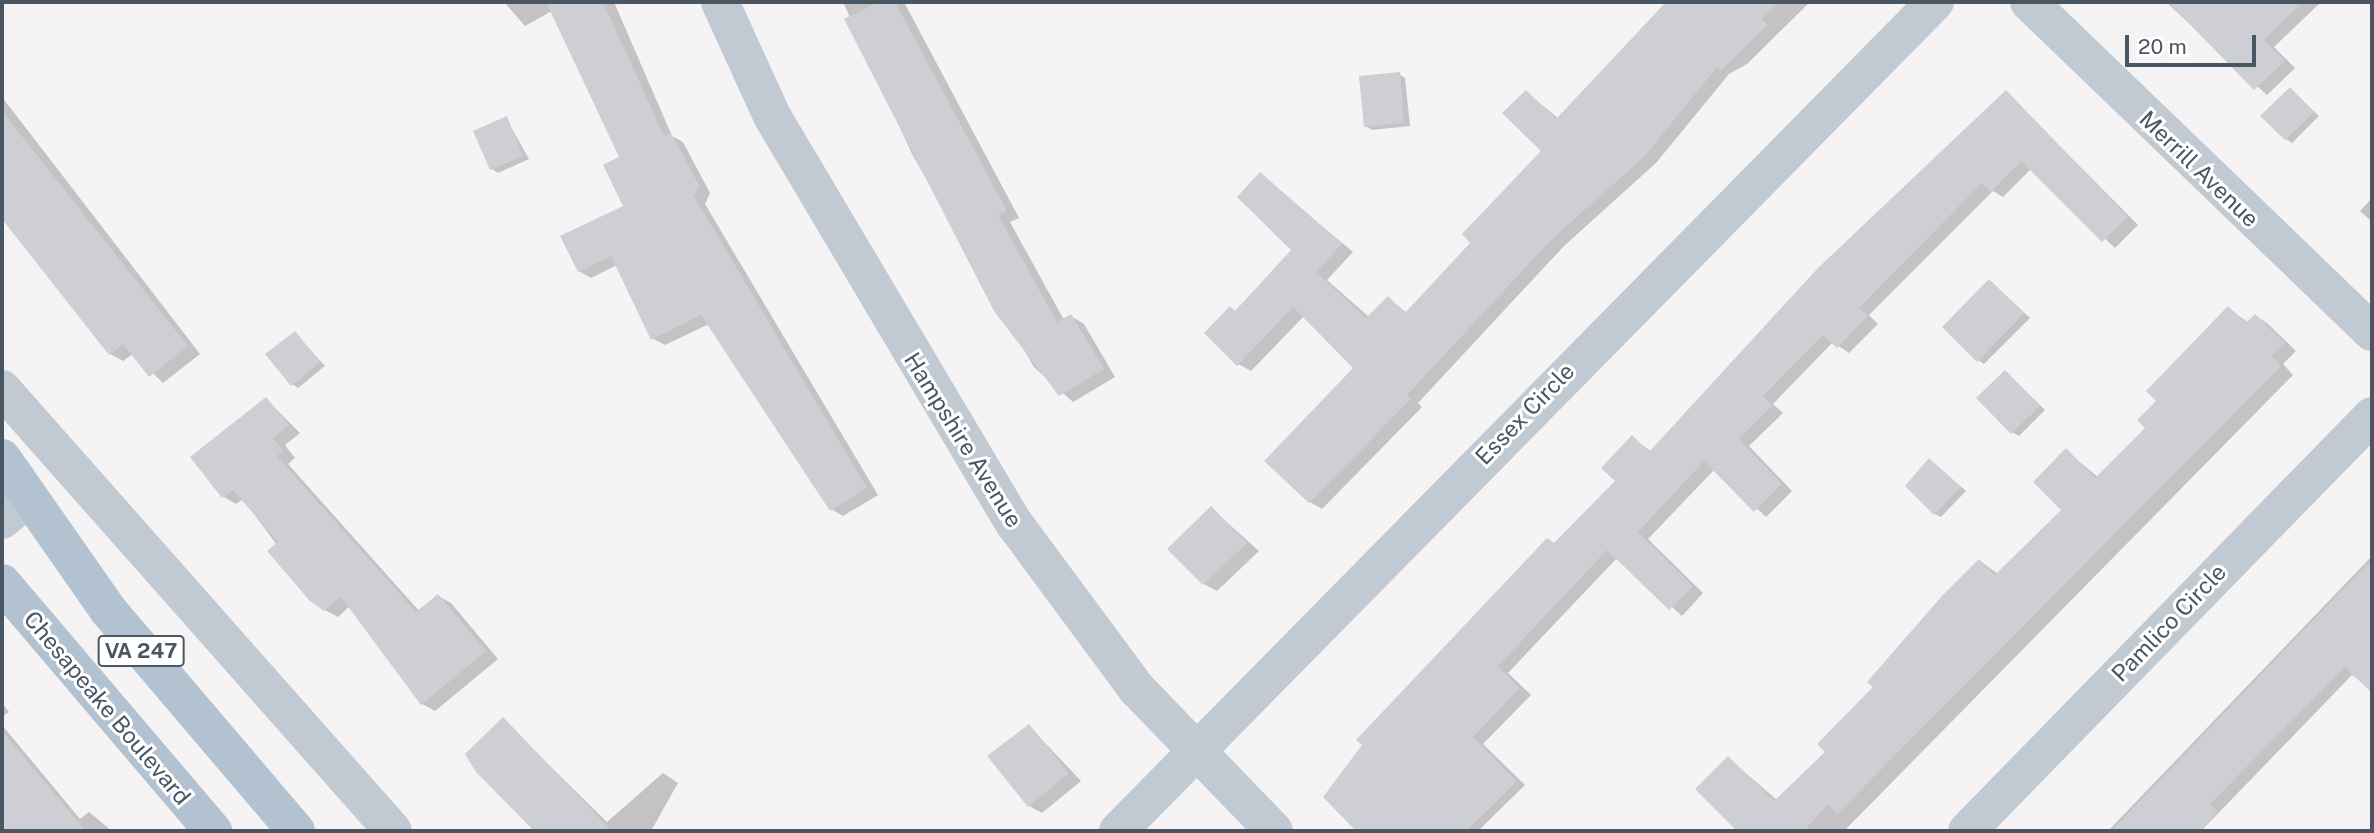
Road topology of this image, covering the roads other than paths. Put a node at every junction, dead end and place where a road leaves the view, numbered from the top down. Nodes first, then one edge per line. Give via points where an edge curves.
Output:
1 (720, 2) edge
2 (1935, 2) edge
3 (2029, 2) edge
4 (2372, 332) edge
5 (2, 389) edge
6 (2372, 416) edge
7 (2, 458) edge
8 (15, 509) edge
9 (2, 583) edge
10 (1194, 754) junction
11 (213, 831) edge
12 (296, 831) edge
13 (393, 831) edge
14 (1118, 831) edge
15 (1274, 831) edge
16 (1967, 831) edge

1 - 10 street, Hampshire Avenue via 772,116 961,443 1129,678
2 - 10 street, Essex Circle
3 - 4 street, Merrill Avenue
5 - 13 street
6 - 16 street, Pamlico Circle
7 - 8 main road, VA 247
8 - 12 main road, VA 247 via 108,610
9 - 11 main road, Chesapeake Boulevard / VA 247
10 - 14 street, Essex Circle
10 - 15 street, Hampshire Avenue

